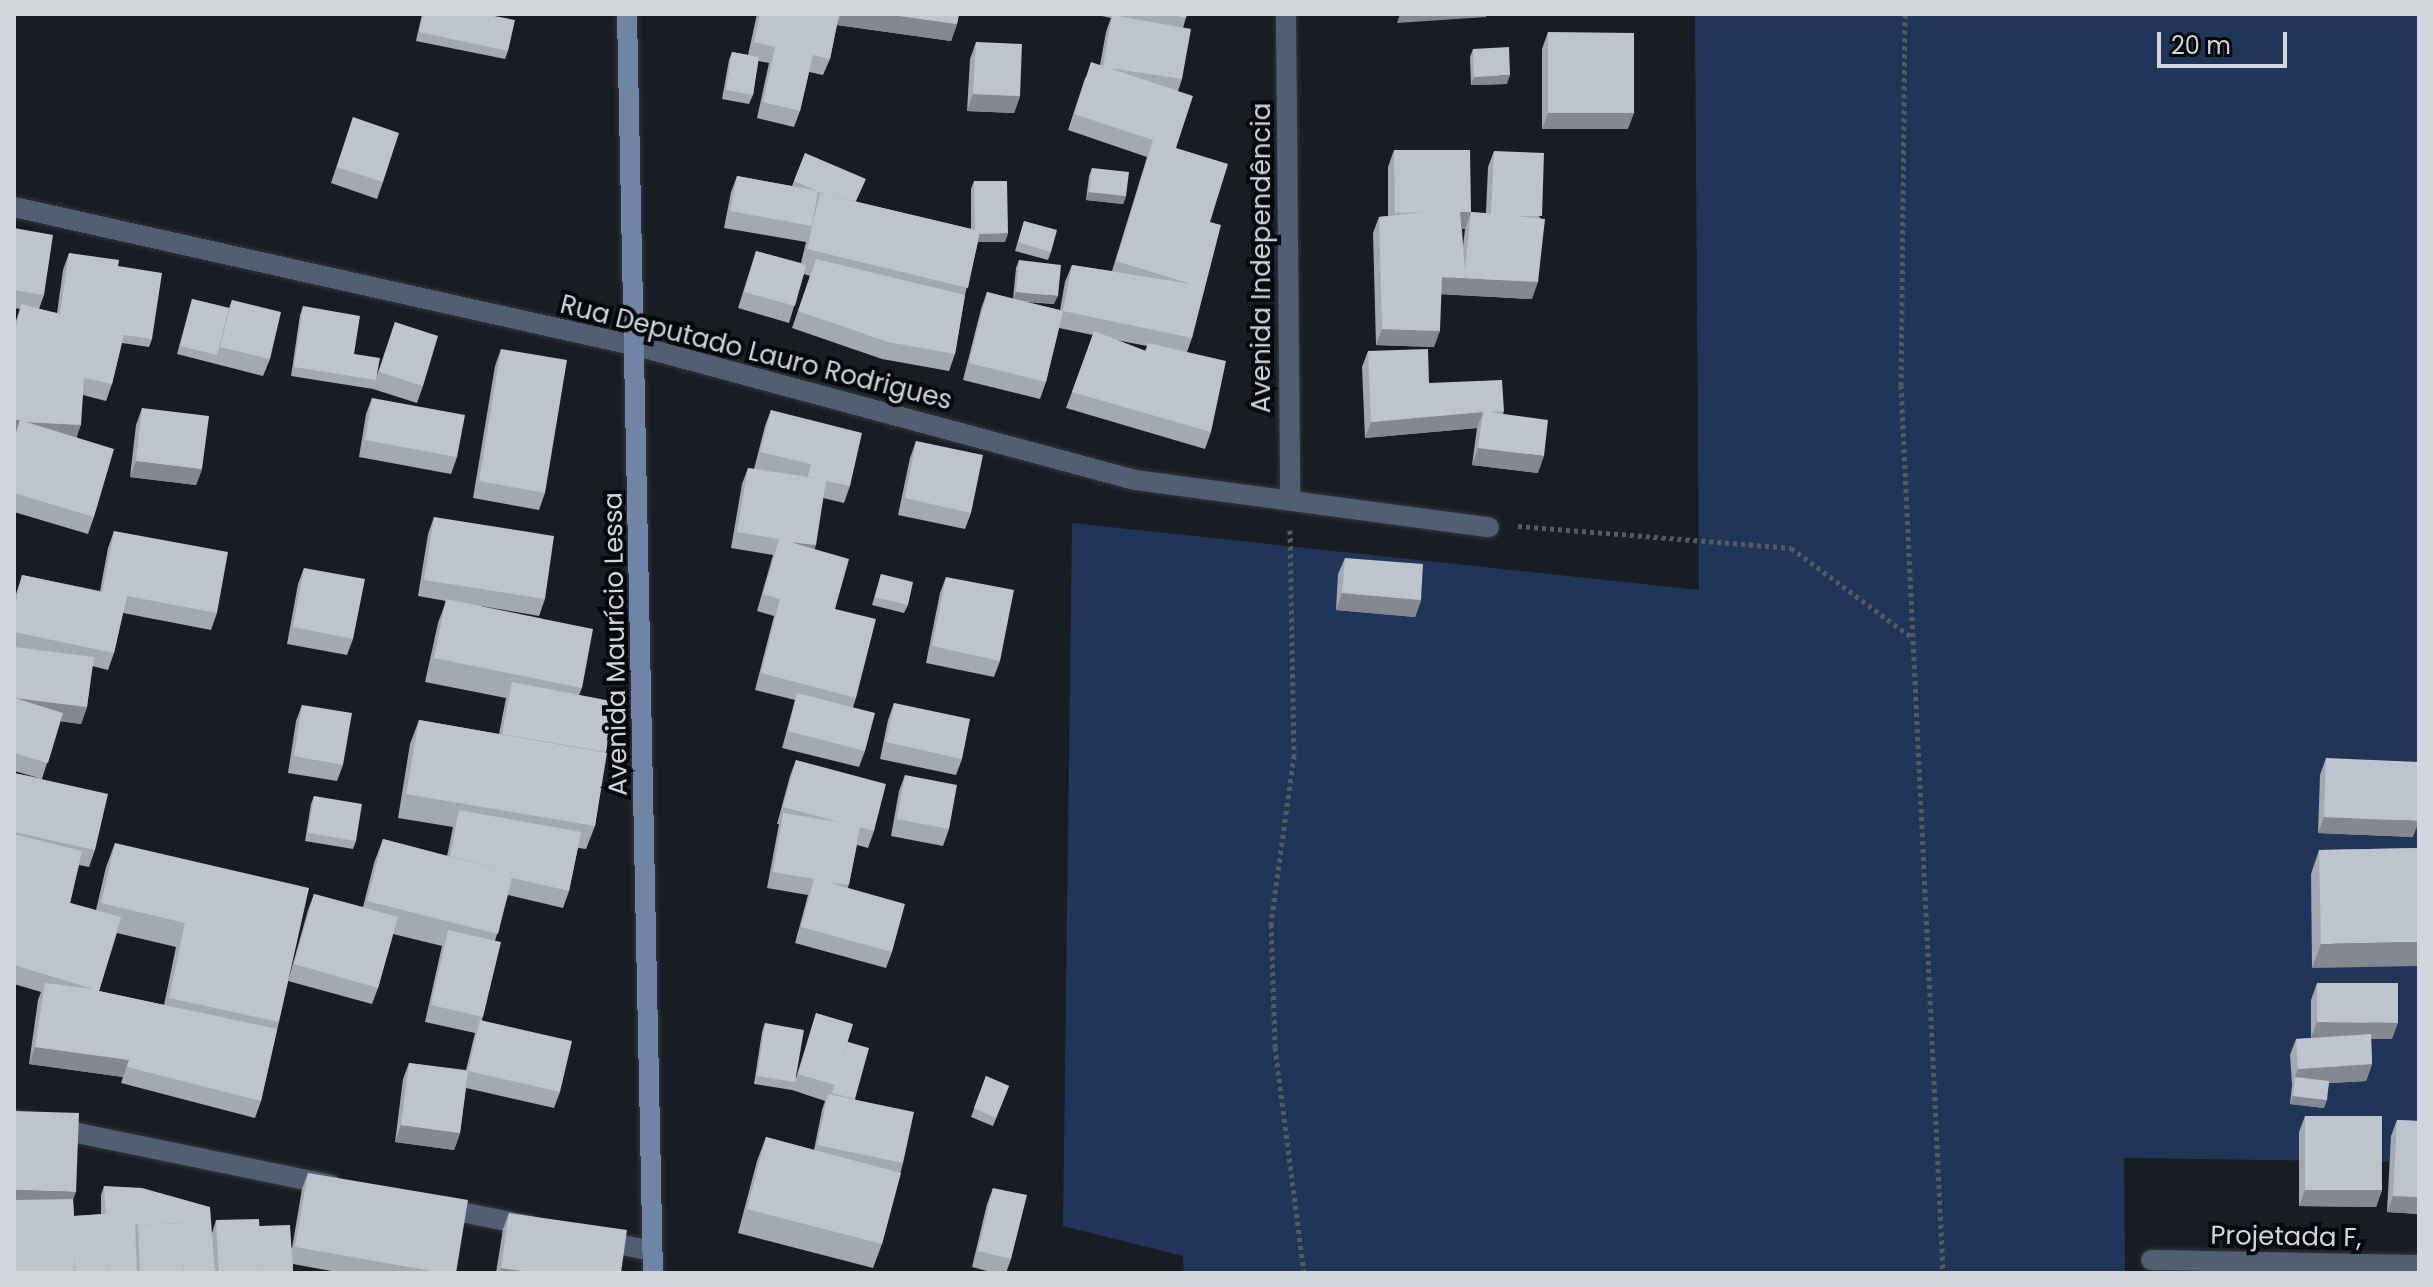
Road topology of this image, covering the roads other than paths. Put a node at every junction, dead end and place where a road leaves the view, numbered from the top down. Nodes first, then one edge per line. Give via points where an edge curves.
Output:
1 (627, 14) edge
2 (1286, 14) edge
3 (14, 207) edge
4 (637, 346) junction
5 (1290, 501) junction
6 (1489, 527) road end
7 (14, 1120) edge
8 (356, 1190) edge
9 (419, 1203) edge
10 (652, 1251) junction
11 (2151, 1260) dead end
12 (2419, 1265) edge
13 (2242, 1267) edge
14 (653, 1273) edge

1 - 4 street, Avenida Maurício Lessa
2 - 5 street, Avenida Independência
3 - 4 street, Rua Deputado Lauro Rodrigues
4 - 5 street, Rua Deputado Lauro Rodrigues via 1135,480
4 - 10 street, Avenida Maurício Lessa
5 - 6 street, Rua Deputado Lauro Rodrigues
7 - 8 street
9 - 10 street
10 - 14 street, Avenida Maurício Lessa
11 - 13 street, Projetada F,
12 - 13 street, Projetada F,

